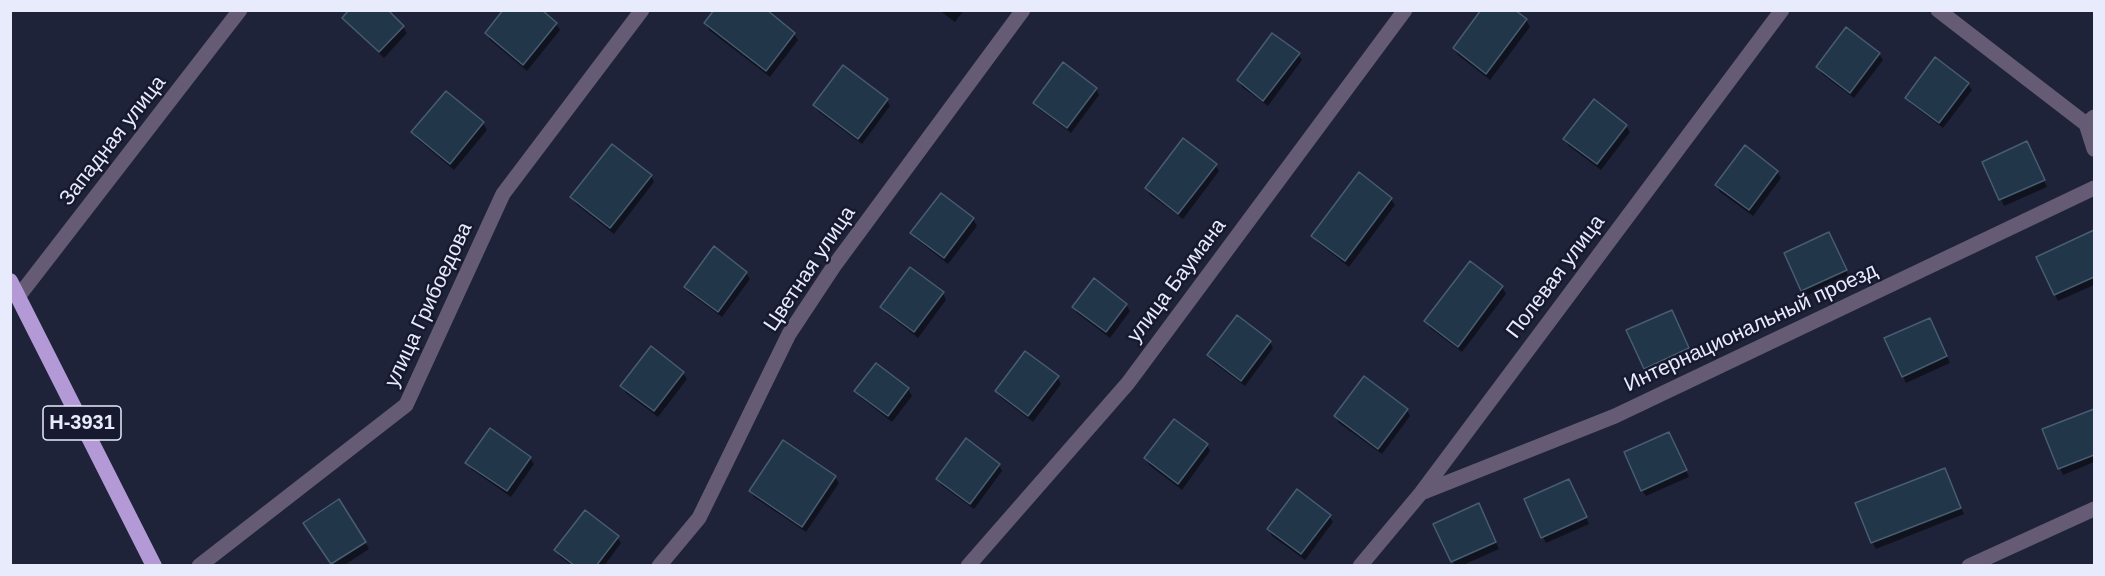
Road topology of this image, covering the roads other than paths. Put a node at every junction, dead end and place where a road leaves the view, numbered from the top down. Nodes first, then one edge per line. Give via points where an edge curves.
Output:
1 (240, 10) edge
2 (642, 10) edge
3 (1023, 10) edge
4 (1405, 10) edge
5 (1782, 10) edge
6 (1938, 10) edge
7 (2090, 121) edge
8 (2094, 149) edge
9 (2094, 188) edge
10 (10, 281) edge
11 (18, 297) junction
12 (1421, 493) junction
13 (2094, 509) edge
14 (154, 566) edge
15 (200, 566) edge
16 (659, 566) edge
17 (968, 566) edge
18 (1360, 566) edge
19 (1969, 566) edge

1 - 11 street, Западная улица
2 - 15 street, улица Грибоедова via 503,194 406,405
3 - 16 street, Цветная улица via 834,266 789,334 699,518
4 - 17 street, улица Баумана via 1128,383
5 - 12 street, Полевая улица
6 - 7 street
7 - 8 street
9 - 12 street, Интернациональный проезд via 1615,416
10 - 11 highway, Н-3931
11 - 14 highway, Н-3931
12 - 18 street, Полевая улица
13 - 19 street

